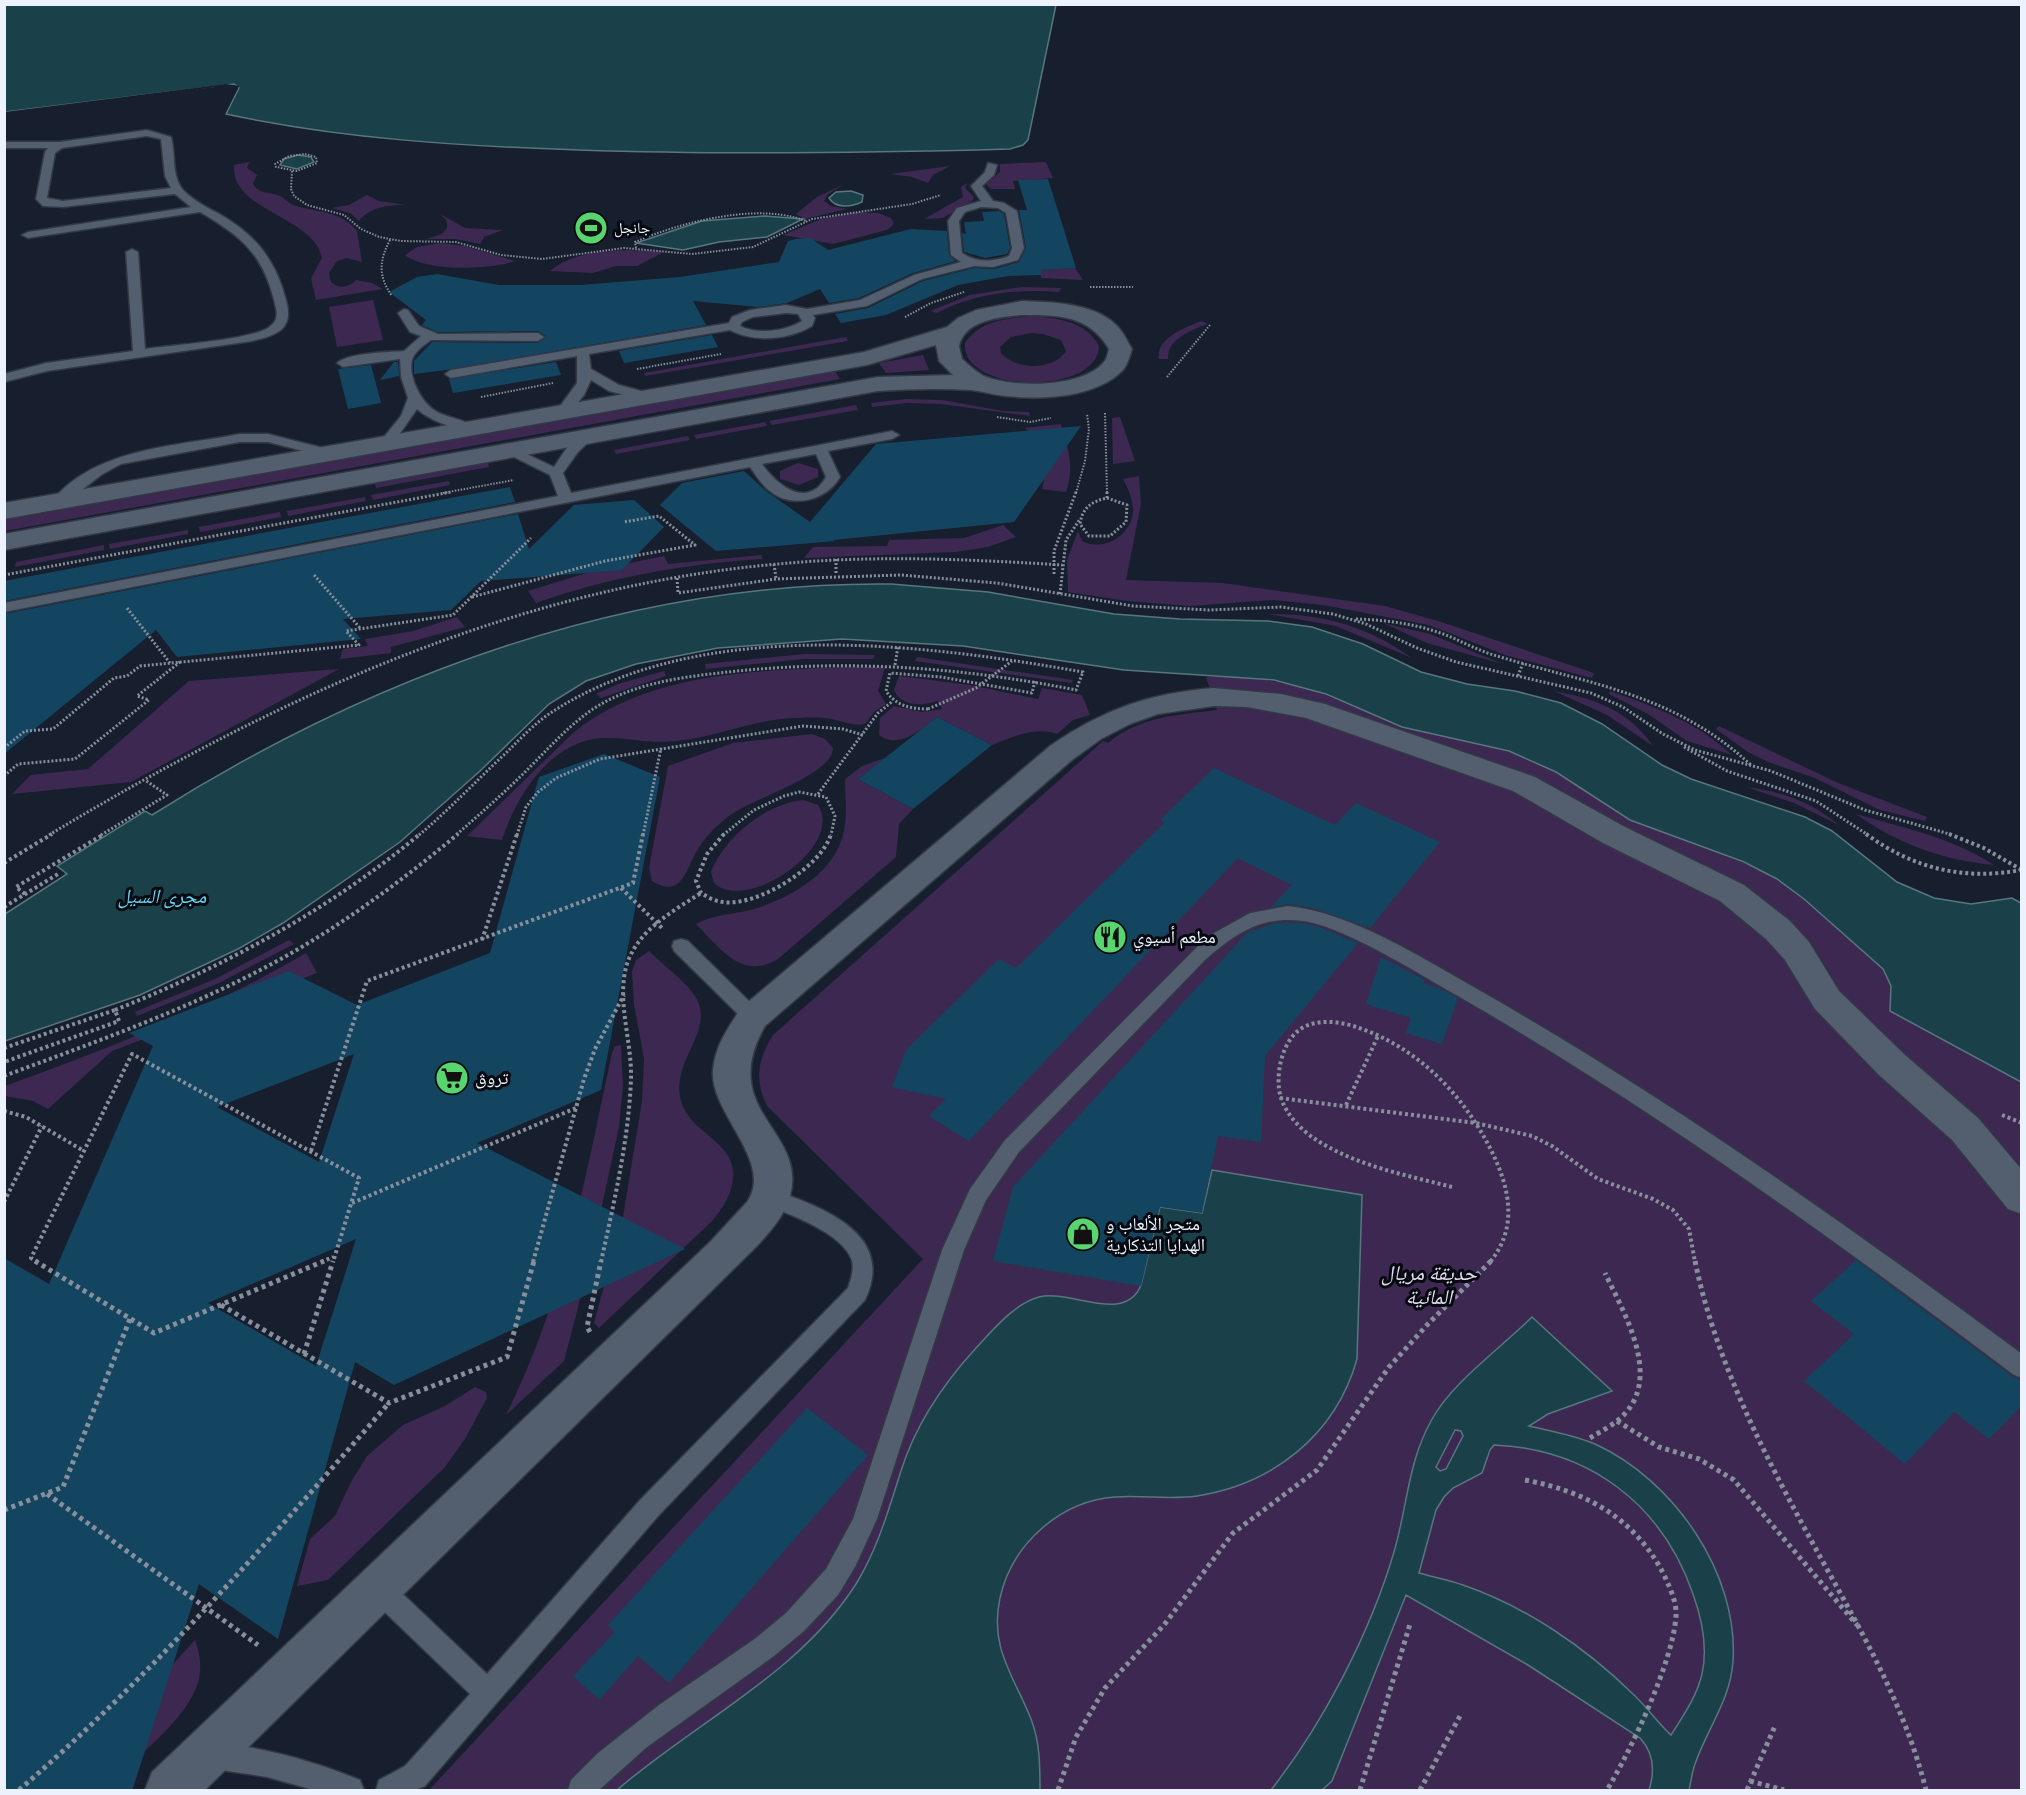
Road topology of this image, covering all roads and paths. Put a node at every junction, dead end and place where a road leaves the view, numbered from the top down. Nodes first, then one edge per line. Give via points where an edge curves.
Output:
1 (4, 145) edge
2 (59, 145) junction
3 (992, 165) dead end
4 (292, 171) junction
5 (178, 190) junction
6 (949, 191) dead end
7 (156, 192) junction
8 (989, 204) junction
9 (201, 209) junction
10 (162, 215) junction
11 (807, 221) junction
12 (28, 235) dead end
13 (390, 240) junction
14 (636, 248) junction
15 (132, 252) dead end
16 (972, 263) junction
17 (404, 313) joint
18 (805, 313) junction
19 (1210, 325) dead end
20 (734, 326) junction
21 (955, 332) junction
22 (429, 336) junction
23 (538, 337) dead end
24 (582, 352) junction
25 (139, 353) junction
26 (408, 355) junction
27 (343, 363) dead end
28 (451, 374) dead end
29 (586, 375) junction
30 (1167, 377) dead end
31 (4, 378) edge
32 (984, 384) junction
33 (644, 396) junction
34 (417, 403) junction
35 (565, 410) junction
36 (1105, 413) dead end
37 (1087, 414) dead end
38 (466, 427) junction
39 (590, 434) junction
40 (892, 435) dead end
41 (387, 442) junction
42 (507, 450) junction
43 (821, 450) junction
44 (754, 463) junction
45 (556, 473) junction
46 (1107, 498) junction
47 (567, 500) junction
48 (4, 511) edge
49 (1080, 518) junction
50 (624, 522) dead end
51 (531, 538) dead end
52 (4, 542) edge
53 (836, 560) junction
54 (774, 564) junction
55 (1062, 565) junction
56 (1054, 574) dead end
57 (314, 575) dead end
58 (836, 575) junction
59 (677, 578) junction
60 (776, 579) junction
61 (1060, 594) junction
62 (472, 597) junction
63 (4, 608) edge
64 (127, 608) dead end
65 (1350, 619) junction
66 (361, 629) junction
67 (898, 646) junction
68 (1012, 661) dead end
69 (181, 662) junction
70 (170, 663) junction
71 (1523, 663) junction
72 (895, 665) junction
73 (1518, 676) junction
74 (1035, 681) junction
75 (893, 701) junction
76 (863, 735) junction
77 (1678, 742) junction
78 (4, 748) edge
79 (661, 748) junction
80 (1752, 765) junction
81 (4, 776) edge
82 (145, 780) junction
83 (818, 794) junction
84 (4, 863) edge
85 (2021, 870) edge
86 (58, 874) dead end
87 (621, 888) junction
88 (701, 893) junction
89 (25, 894) junction
90 (4, 907) edge
91 (657, 923) junction
92 (482, 940) junction
93 (681, 946) joint
94 (624, 995) junction
95 (116, 1010) junction
96 (753, 1017) junction
97 (1378, 1036) junction
98 (4, 1048) edge
99 (4, 1062) edge
100 (4, 1076) edge
101 (1280, 1098) junction
102 (1346, 1105) junction
103 (576, 1108) junction
104 (4, 1111) edge
105 (1477, 1124) junction
106 (42, 1125) junction
107 (84, 1151) junction
108 (311, 1151) junction
109 (1452, 1187) dead end
110 (771, 1198) junction
111 (2022, 1198) edge
112 (4, 1203) edge
113 (351, 1203) junction
114 (333, 1257) junction
115 (1605, 1273) dead end
116 (220, 1305) junction
117 (130, 1319) junction
118 (304, 1354) junction
119 (612, 1362) junction
120 (2022, 1368) edge
121 (389, 1403) junction
122 (1617, 1421) junction
123 (1590, 1438) dead end
124 (1525, 1480) dead end
125 (47, 1494) junction
126 (4, 1510) edge
127 (378, 1588) junction
128 (207, 1608) junction
129 (1410, 1624) dead end
130 (1862, 1630) junction
131 (295, 1672) junction
132 (487, 1692) junction
133 (1460, 1716) dead end
134 (1775, 1726) dead end
135 (206, 1755) junction
136 (1749, 1780) junction
137 (20, 1791) edge
138 (170, 1791) edge
139 (350, 1791) edge
140 (389, 1791) edge
141 (581, 1791) edge
142 (1058, 1791) edge
143 (1360, 1791) edge
144 (1420, 1791) edge
145 (1607, 1791) edge
146 (1747, 1791) edge
147 (1784, 1791) edge
148 (1926, 1791) edge

1 - 2 lane
2 - 5 lane via 161,134 168,140 169,173
2 - 7 lane via 50,152 43,202 63,204
3 - 8 lane via 990,173 976,186
4 - 4 path via 308,168 318,160 297,154 275,164 279,169
4 - 13 path via 291,189 300,201 344,215 370,234
5 - 7 lane
5 - 9 lane
6 - 11 path via 912,204
7 - 10 lane
8 - 16 lane via 967,207 951,225 957,255
8 - 16 lane via 1011,211 1017,254 1000,263
9 - 10 lane
9 - 25 lane via 229,224 261,252 274,273 282,321 256,336
10 - 12 lane
11 - 14 path via 753,247 692,254
11 - 14 path via 798,216 773,214 716,218 646,236 635,242
13 - 14 path via 456,242 501,255 542,259
13 - 17 path via 379,261 380,270 386,289
15 - 25 lane
16 - 18 lane via 918,277 863,303
17 - 22 lane via 414,329
18 - 20 lane via 790,309 750,314 739,317
18 - 20 lane via 808,323 791,330 749,334
19 - 30 path
20 - 24 lane
21 - 32 street via 948,340 950,360 963,373
21 - 32 street via 975,318 1005,310 1040,308 1073,313 1097,322 1114,335 1119,350 1107,372 1083,384 1034,392
21 - 33 street via 867,358
22 - 23 lane
22 - 26 lane
24 - 28 lane
24 - 29 lane
25 - 31 lane via 46,366
26 - 27 lane
26 - 34 lane via 406,369
29 - 33 lane
29 - 34 path
29 - 35 lane via 579,393
32 - 39 street via 878,384
33 - 35 street
34 - 38 lane via 439,419
34 - 41 lane
35 - 38 street
36 - 46 path
37 - 56 path, bridge via 1085,461 1054,551
38 - 41 street
39 - 42 street
39 - 45 lane
40 - 43 lane
41 - 48 street
42 - 45 lane
42 - 52 street
43 - 44 lane
43 - 44 lane via 833,477 827,488 811,495 791,495 775,489
44 - 47 lane
45 - 47 lane
46 - 49 path via 1092,503
46 - 49 path via 1119,500 1128,509 1126,522 1115,534 1089,536
47 - 63 lane
49 - 55 path via 1066,540
50 - 62 path via 659,516 695,545 605,561
51 - 62 path
53 - 54 path
53 - 55 path via 948,558
53 - 58 path
54 - 59 path
54 - 60 path
55 - 61 path
57 - 66 path
58 - 60 path
58 - 61 path via 933,576
59 - 60 path via 678,593
59 - 82 path via 563,602 449,636 319,692
61 - 65 path via 1171,609 1298,608
62 - 66 path via 453,615
64 - 70 path
65 - 71 path via 1414,625
65 - 73 path via 1436,655
66 - 69 path via 346,631 359,645
67 - 72 path
67 - 74 path via 996,656 1083,672 1076,690
67 - 95 path via 829,645 721,654 656,666 600,684 551,712 415,838 317,911 202,975
68 - 75 path, bridge via 976,688 928,709 909,708
69 - 70 path
69 - 81 path via 138,696 149,700 75,759 18,764
70 - 78 path via 140,666 127,676 114,678 53,729 25,731
71 - 73 path
71 - 80 path via 1658,705 1704,728
72 - 74 path
72 - 100 path via 795,666 701,675 650,685 603,703 564,731 489,807 431,856 318,937 264,969 146,1022
73 - 77 path via 1575,688 1607,700
74 - 75 path via 1032,693 941,677 890,673 886,691
75 - 76 path via 878,713
76 - 79 path via 803,726
76 - 83 path
77 - 80 path
77 - 85 path via 1726,772 1822,803 1882,845 1921,865 1964,875
79 - 87 path via 633,883
79 - 92 path via 576,767 538,792 526,807
80 - 85 path via 1864,810 1965,839
82 - 84 path
82 - 89 path via 167,795 16,887
83 - 88 path via 789,794 736,823 711,847 703,861 696,882
83 - 88 path via 826,797 834,809 833,829 809,867 779,887 741,901 714,900
86 - 89 path
87 - 91 path
87 - 92 path
88 - 91 path
89 - 90 path
91 - 93 path
91 - 94 path via 633,950 627,964
92 - 108 path via 367,981
93 - 96 lane
94 - 103 path via 596,1049
94 - 119 path via 631,1079 616,1188 587,1327
95 - 98 path
95 - 99 path via 119,1021
96 - 110 street via 733,1050 730,1074 735,1098 766,1155 772,1178
96 - 111 street via 1083,735 1112,719 1157,704 1222,696 1264,699 1315,711 1505,776 1732,893 1778,930 1797,951 1827,1000 1965,1129
97 - 101 path via 1336,1022 1324,1021 1302,1028 1282,1059
97 - 102 path
97 - 105 path via 1420,1059
101 - 102 path
101 - 109 path via 1307,1135 1329,1148
102 - 105 path
103 - 113 path
103 - 121 path via 507,1357
104 - 106 path
105 - 130 path via 1531,1135 1600,1180 1672,1207 1683,1219 1689,1229 1704,1301 1729,1368 1780,1480
105 - 142 path via 1492,1152 1505,1192 1509,1223 1506,1239 1478,1275 1385,1372 1328,1458 1290,1493 1260,1510 1233,1533 1158,1633 1107,1685 1077,1734
106 - 107 path
106 - 112 path
107 - 108 path via 132,1054
107 - 117 path via 31,1258
108 - 113 path via 359,1178
110 - 119 street via 738,1238
110 - 132 lane via 850,1238 863,1262 863,1278 857,1293 650,1507
113 - 114 path
114 - 116 path
114 - 118 path
115 - 122 path via 1630,1330 1640,1369 1638,1390
116 - 117 path via 154,1333
116 - 118 path
117 - 125 path via 63,1487
118 - 121 path
119 - 127 street
120 - 141 lane via 1742,1164 1504,1013 1326,919 1303,912 1262,914 1228,929 1198,955 1012,1146 983,1186 952,1250 865,1519 823,1593 771,1642 630,1742
121 - 128 path
122 - 123 path
122 - 130 path via 1659,1447 1699,1459 1734,1480
124 - 145 path via 1555,1484 1584,1494 1611,1510 1636,1531 1669,1586 1676,1615 1672,1638
125 - 126 path
125 - 128 path
127 - 131 street
127 - 132 lane
128 - 131 path
128 - 137 path via 96,1722
129 - 143 path
130 - 148 path via 1907,1724
131 - 135 street
132 - 140 lane via 415,1776
133 - 144 path
134 - 136 path
135 - 138 street
135 - 139 lane via 278,1764
136 - 146 path
136 - 147 path

